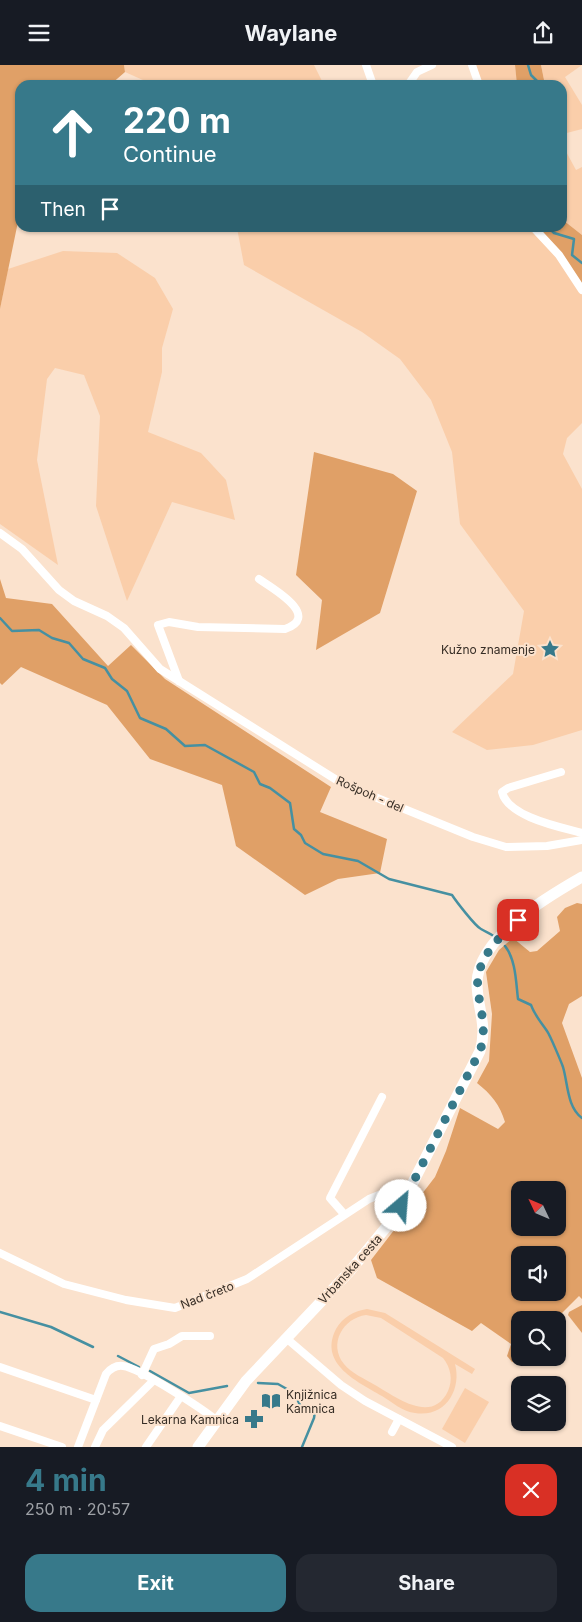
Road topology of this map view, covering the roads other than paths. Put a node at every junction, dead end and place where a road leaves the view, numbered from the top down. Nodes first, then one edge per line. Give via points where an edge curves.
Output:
1 (366, 65) edge
2 (432, 65) edge
3 (472, 65) edge
4 (371, 80) edge
5 (412, 80) edge
6 (477, 80) edge
7 (538, 232) edge
8 (582, 290) edge
9 (0, 533) edge
10 (259, 579) dead end
11 (178, 681) junction
12 (561, 773) dead end
13 (582, 833) edge
14 (582, 840) edge
15 (582, 877) edge
16 (382, 1097) dead end
17 (401, 1206) junction
18 (344, 1214) junction
19 (0, 1253) edge
20 (210, 1336) dead end
21 (286, 1338) junction
22 (0, 1367) edge
23 (142, 1375) junction
24 (153, 1381) junction
25 (181, 1397) junction
26 (96, 1400) junction
27 (216, 1419) junction
28 (399, 1419) junction
29 (0, 1426) edge
30 (392, 1432) dead end
31 (62, 1447) edge
32 (78, 1447) edge
33 (95, 1447) edge
34 (146, 1447) edge
35 (198, 1447) edge
36 (452, 1447) edge

1 - 4 street
2 - 5 street via 418,72
3 - 6 street
7 - 8 street via 559,255
9 - 11 street, Rošpoh - del via 22,549 59,591 116,622 160,669
10 - 11 street via 298,610 294,624 285,629 198,627 169,622 158,625
11 - 14 street, Rošpoh - del via 343,784 473,837 506,847 547,846
12 - 13 street via 508,788 502,791 503,797 523,813
15 - 17 street, Vrbanska cesta via 530,909 492,947 478,973 484,1037 480,1051
16 - 18 street via 330,1198
17 - 18 street, Nad čreto via 379,1195
17 - 21 street, Vrbanska cesta via 372,1246
18 - 19 street, Nad čreto via 247,1279 175,1308 126,1300 64,1284
20 - 23 street via 182,1336 154,1349
21 - 27 street, Vrbanska cesta
21 - 28 street via 341,1385
22 - 26 street
23 - 24 street
23 - 26 street via 126,1366 110,1369
24 - 25 street
24 - 33 street via 103,1431
25 - 27 street
25 - 34 street
26 - 32 street
27 - 35 street, Vrbanska cesta
28 - 30 street
28 - 36 street
29 - 31 street

